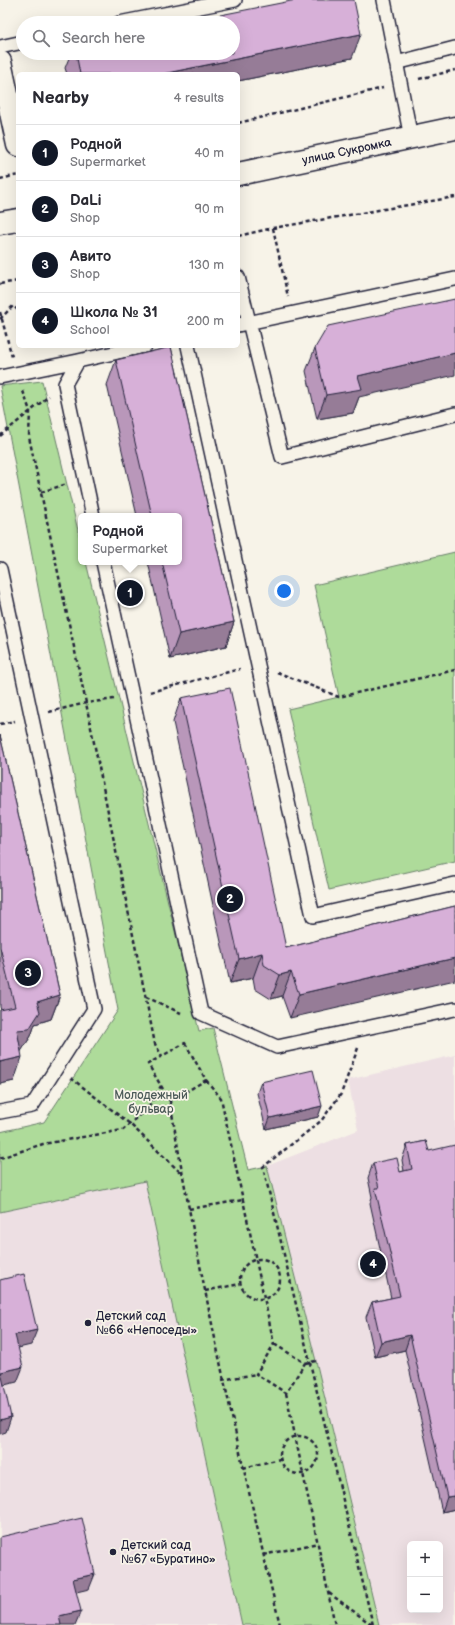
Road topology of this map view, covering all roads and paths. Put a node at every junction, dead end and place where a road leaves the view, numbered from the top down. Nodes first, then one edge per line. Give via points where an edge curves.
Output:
1 (235, 0) edge
2 (386, 1) edge
3 (154, 16) edge
4 (16, 44) edge
5 (0, 47) edge
6 (455, 48) edge
7 (0, 62) edge
8 (396, 62) junction
9 (455, 70) edge
10 (400, 84) junction
11 (240, 123) edge
12 (455, 128) edge
13 (16, 135) edge
14 (411, 138) junction
15 (240, 174) edge
16 (16, 175) edge
17 (0, 179) edge
18 (455, 197) edge
19 (16, 220) edge
20 (0, 224) edge
21 (272, 228) junction
22 (240, 236) edge
23 (455, 279) edge
24 (16, 281) edge
25 (0, 284) edge
26 (240, 296) edge
27 (16, 308) edge
28 (0, 312) edge
29 (291, 313) junction
30 (1, 318) edge
31 (243, 324) edge
32 (135, 348) edge
33 (188, 348) edge
34 (78, 361) junction
35 (16, 373) junction
36 (0, 377) edge
37 (65, 384) junction
38 (30, 411) junction
39 (455, 414) edge
40 (0, 436) edge
41 (83, 469) junction
42 (41, 492) junction
43 (92, 513) edge
44 (104, 565) edge
45 (0, 569) edge
46 (258, 664) junction
47 (455, 670) edge
48 (132, 696) junction
49 (86, 703) junction
50 (31, 716) junction
51 (0, 724) edge
52 (455, 884) edge
53 (455, 1009) edge
54 (365, 1029) junction
55 (162, 1056) junction
56 (57, 1067) junction
57 (206, 1080) junction
58 (161, 1086) junction
59 (170, 1101) junction
60 (0, 1112) edge
61 (130, 1124) junction
62 (0, 1158) edge
63 (182, 1174) junction
64 (243, 1200) junction
65 (189, 1209) junction
66 (255, 1259) junction
67 (240, 1284) junction
68 (205, 1291) junction
69 (265, 1299) junction
70 (274, 1344) junction
71 (311, 1362) junction
72 (316, 1362) dead end
73 (305, 1363) junction
74 (256, 1374) junction
75 (222, 1380) junction
76 (286, 1393) junction
77 (295, 1436) junction
78 (280, 1459) junction
79 (243, 1468) junction
80 (304, 1474) junction
81 (318, 1543) junction
82 (263, 1555) junction
83 (329, 1593) junction
84 (280, 1625) edge
85 (336, 1625) edge
86 (372, 1625) edge

1 - 3 lane
2 - 8 lane
4 - 5 lane
6 - 8 lane
7 - 13 street
8 - 10 lane
9 - 10 path
10 - 11 path
10 - 14 lane
12 - 14 street, улица Сукромка
14 - 15 street, улица Сукромка
16 - 17 path
18 - 21 path
19 - 20 street
21 - 22 path
21 - 29 path
23 - 29 lane
24 - 25 path
26 - 31 lane
27 - 30 path via 13,306
28 - 30 path
29 - 31 lane
30 - 35 path
31 - 39 lane via 282,457
32 - 34 lane
33 - 46 lane
34 - 35 lane
34 - 37 lane
35 - 36 lane
35 - 38 path
37 - 38 path
37 - 41 lane
38 - 40 path
38 - 42 path via 29,437
41 - 42 path via 67,484
41 - 43 lane
42 - 49 path
44 - 48 lane
45 - 50 lane
46 - 47 path via 339,697
46 - 48 path
46 - 52 lane via 313,916
48 - 49 path
48 - 54 lane via 201,1013 277,1047
49 - 50 path
49 - 55 path via 155,1044
50 - 51 path
50 - 56 lane via 94,1009
53 - 54 lane
54 - 71 path via 341,1094 321,1122 263,1167
55 - 57 path via 185,1043
55 - 58 path via 148,1064
56 - 60 lane via 32,1106
56 - 61 path
57 - 59 path
57 - 64 path via 221,1098
58 - 59 path
58 - 61 path via 149,1106
59 - 63 path
61 - 62 path via 123,1130 43,1144
61 - 63 path
63 - 65 path
64 - 65 path
64 - 66 path
65 - 68 path
66 - 67 path via 243,1269
66 - 69 path
66 - 69 path via 269,1261 278,1271 280,1279 278,1288
67 - 68 path
67 - 69 path via 250,1296
68 - 75 path
69 - 70 path
70 - 73 path
70 - 74 path
71 - 72 path
71 - 73 path
71 - 86 path
73 - 76 path
74 - 75 path
74 - 76 path
75 - 79 path
76 - 77 path
77 - 78 path via 282,1446
77 - 80 path
77 - 80 path via 312,1441 319,1453 314,1468
78 - 79 path
78 - 80 path via 285,1469 292,1474
79 - 82 path
80 - 81 path
81 - 82 path
81 - 83 path
82 - 84 path
83 - 85 path
83 - 86 path

